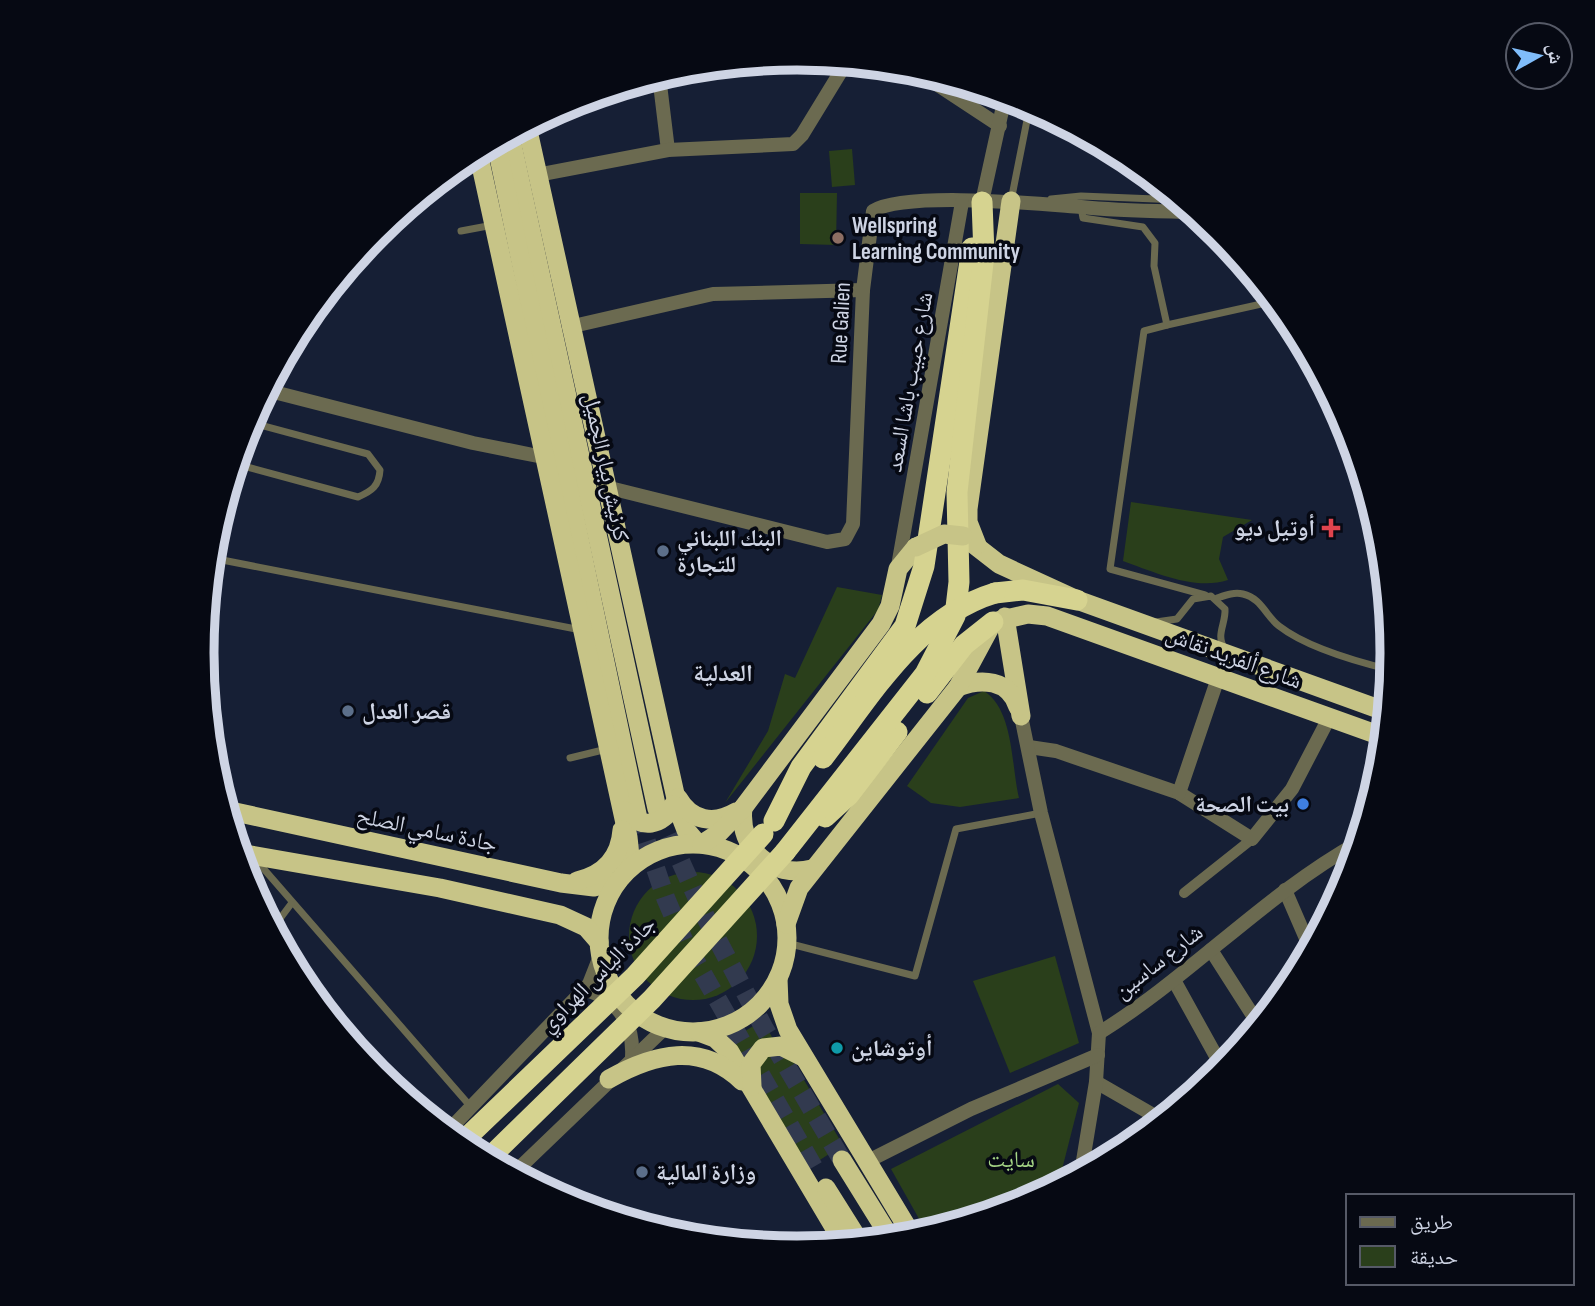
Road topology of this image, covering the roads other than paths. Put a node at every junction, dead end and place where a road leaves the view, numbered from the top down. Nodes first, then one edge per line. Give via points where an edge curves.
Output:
1 (840, 71) edge
2 (660, 87) edge
3 (944, 89) edge
4 (1003, 108) edge
5 (1029, 118) edge
6 (1000, 126) junction
7 (529, 136) edge
8 (519, 141) edge
9 (511, 145) edge
10 (668, 150) junction
11 (499, 152) edge
12 (494, 155) edge
13 (481, 164) edge
14 (537, 176) junction
15 (1163, 199) edge
16 (1020, 201) junction
17 (972, 202) junction
18 (517, 204) junction
19 (1081, 207) junction
20 (1178, 211) edge
21 (494, 225) junction
22 (461, 231) dead end
23 (863, 290) junction
24 (1264, 303) edge
25 (1167, 325) junction
26 (569, 327) junction
27 (520, 350) junction
28 (276, 393) edge
29 (261, 425) edge
30 (543, 457) junction
31 (245, 466) edge
32 (610, 488) junction
33 (970, 541) junction
34 (222, 560) edge
35 (898, 569) junction
36 (1205, 595) junction
37 (1217, 598) junction
38 (1077, 600) junction
39 (999, 619) junction
40 (1139, 621) junction
41 (582, 630) junction
42 (1230, 655) junction
43 (1380, 667) edge
44 (1218, 678) junction
45 (958, 687) junction
46 (1378, 709) edge
47 (1021, 716) junction
48 (1329, 718) junction
49 (1375, 734) edge
50 (1028, 747) junction
51 (608, 749) junction
52 (570, 758) dead end
53 (676, 791) junction
54 (1180, 793) junction
55 (657, 808) tunnel mouth
56 (743, 808) junction
57 (629, 809) junction
58 (237, 812) edge
59 (1041, 813) junction
60 (768, 827) junction
61 (1252, 839) junction
62 (699, 843) junction
63 (791, 844) junction
64 (1346, 850) edge
65 (251, 856) edge
66 (254, 864) edge
67 (812, 870) junction
68 (622, 876) junction
69 (561, 883) junction
70 (1285, 890) junction
71 (1184, 893) dead end
72 (291, 904) junction
73 (280, 919) edge
74 (787, 933) junction
75 (1306, 938) edge
76 (600, 949) junction
77 (1211, 950) junction
78 (778, 979) junction
79 (1175, 982) junction
80 (583, 989) junction
81 (1253, 1016) edge
82 (665, 1028) junction
83 (699, 1032) junction
84 (1099, 1033) junction
85 (1098, 1055) junction
86 (1216, 1056) dead end
87 (632, 1057) junction
88 (805, 1059) junction
89 (609, 1079) junction
90 (1096, 1082) junction
91 (754, 1094) junction
92 (472, 1108) junction
93 (1153, 1115) edge
94 (455, 1124) edge
95 (470, 1135) edge
96 (496, 1152) edge
97 (842, 1160) tunnel mouth
98 (1083, 1161) edge
99 (866, 1162) junction
100 (521, 1166) edge
101 (817, 1175) tunnel mouth
102 (906, 1226) edge
103 (885, 1229) edge
104 (854, 1233) edge
105 (839, 1235) edge

1 - 10 street via 793,144
2 - 10 street
3 - 6 street
4 - 6 street, شارع حبيب باشا السعد
5 - 16 lane
6 - 17 street, شارع حبيب باشا السعد
7 - 14 highway
8 - 18 highway
9 - 18 highway, كرنيش بيار الجميل
10 - 14 street
11 - 18 highway, كرنيش بيار الجميل
12 - 18 highway
13 - 21 highway
14 - 26 highway
15 - 16 lane via 1081,196
16 - 17 street
16 - 19 street
16 - 33 highway via 968,509
17 - 23 street, Rue Galien via 895,203 873,212
17 - 35 street, شارع حبيب باشا السعد
17 - 60 highway via 967,272 917,596 895,642 801,767
17 - 63 highway via 984,254 957,492 955,616 925,674
18 - 26 highway
18 - 27 highway
18 - 55 highway, كرنيش بيار الجميل
18 - 57 highway, كرنيش بيار الجميل
19 - 20 street
19 - 25 lane via 1083,218 1143,227 1155,243 1154,266
21 - 22 lane
21 - 27 highway
23 - 26 street via 713,294
23 - 32 street, Rue Galien via 853,524 840,542
24 - 25 lane
25 - 36 lane via 1144,331 1110,569
26 - 32 highway
27 - 30 highway
28 - 30 street
29 - 31 lane via 368,454 380,470 379,481 372,491 358,497
30 - 41 highway
32 - 53 highway
33 - 35 highway, bridge via 943,534 916,547
33 - 38 highway, شارع ألفريد نقاش via 999,564
34 - 41 lane
35 - 56 highway via 881,624
36 - 37 lane
36 - 40 lane via 1193,599 1177,619
37 - 42 lane via 1225,616 1221,643
37 - 43 lane via 1245,594 1279,626 1349,659
38 - 40 highway, شارع ألفريد نقاش
38 - 60 highway, bridge via 1023,590 995,593 952,610 907,651
39 - 44 highway, شارع ألفريد نقاش via 1028,614 1068,622
39 - 45 highway
39 - 47 highway
39 - 63 highway via 964,645 849,795
40 - 42 highway, شارع ألفريد نقاش
41 - 51 highway
42 - 46 highway, شارع ألفريد نقاش
44 - 48 highway, شارع ألفريد نقاش
44 - 54 street
45 - 47 highway via 990,681 1016,700
45 - 67 highway
47 - 50 street
48 - 49 highway, شارع ألفريد نقاش
48 - 61 street via 1292,789
50 - 54 street via 1056,751
50 - 59 street
51 - 52 lane
51 - 57 highway
53 - 56 highway via 687,810 699,818 722,819
53 - 57 highway via 668,814 658,822 637,822
53 - 62 highway via 682,821
54 - 61 street
56 - 62 highway via 719,833
56 - 67 highway via 745,835 760,858 785,871
57 - 68 highway via 630,850
57 - 69 highway via 615,858 597,874
58 - 69 highway, جادة سامي الصلح
59 - 74 lane via 956,829 915,976
59 - 84 street
60 - 95 highway, جادة الياس الهراوي, bridge via 635,976
61 - 71 street
62 - 68 highway via 658,850
62 - 74 highway via 732,852 758,869 771,885
63 - 96 highway, bridge via 652,999
64 - 70 street, شارع ساسين
65 - 76 highway via 440,888 560,915 586,927
66 - 72 lane
67 - 74 highway via 793,899
68 - 69 highway, جادة سامي الصلح via 594,887
68 - 76 highway via 607,900
70 - 75 street
70 - 77 street, شارع ساسين
72 - 73 lane
72 - 92 lane
74 - 78 highway
76 - 80 street, جادة الياس الهراوي via 596,971
76 - 82 highway via 608,980 623,1001 642,1018
77 - 79 street, شارع ساسين
77 - 81 street
78 - 83 highway via 746,1016
78 - 88 highway via 782,1014
79 - 84 street, شارع ساسين
79 - 86 street
80 - 87 street via 612,1001 622,1013 633,1042
80 - 92 street, جادة الياس الهراوي
82 - 83 highway
82 - 87 street
83 - 91 highway via 726,1048
84 - 85 street
85 - 90 street
85 - 99 street via 971,1109
87 - 89 street
88 - 91 highway via 781,1046 759,1051 751,1064
88 - 99 highway
89 - 91 highway via 648,1060 689,1054 722,1065
89 - 100 street
90 - 93 street
90 - 98 street
91 - 105 highway
92 - 94 street, جادة الياس الهراوي
97 - 103 highway
99 - 102 highway
101 - 104 highway

